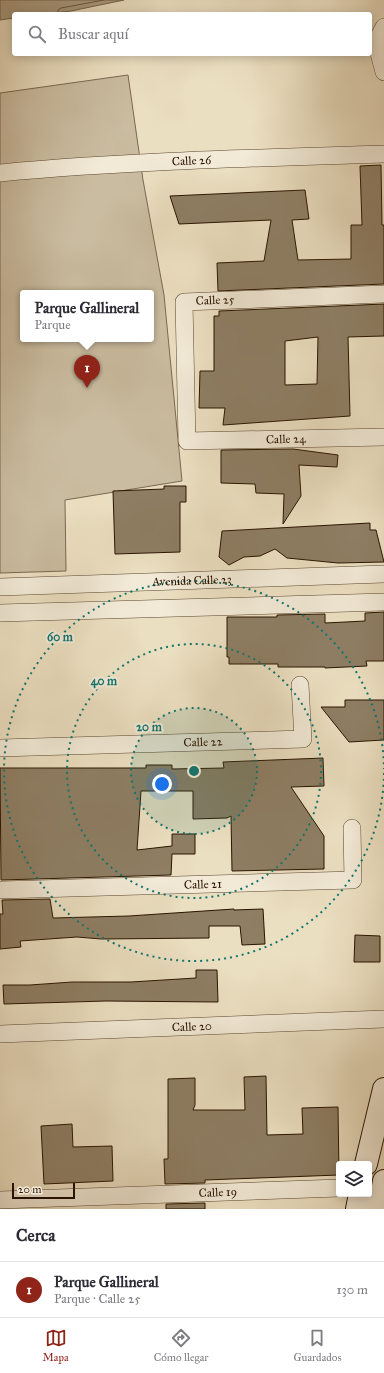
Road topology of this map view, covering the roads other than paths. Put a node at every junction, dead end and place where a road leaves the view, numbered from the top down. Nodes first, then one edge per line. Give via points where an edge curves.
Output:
1 (384, 27) edge
2 (384, 72) edge
3 (384, 154) edge
4 (0, 173) edge
5 (384, 294) edge
6 (384, 436) edge
7 (187, 440) joint
8 (384, 574) edge
9 (0, 587) edge
10 (384, 602) edge
11 (0, 613) edge
12 (300, 685) dead end
13 (0, 748) edge
14 (352, 828) dead end
15 (0, 890) edge
16 (384, 1019) edge
17 (0, 1034) edge
18 (384, 1089) edge
19 (367, 1161) edge
20 (384, 1181) edge
21 (336, 1188) edge
22 (359, 1197) edge
23 (0, 1200) edge
24 (357, 1209) edge
25 (379, 1209) edge

1 - 2 street via 376,42
3 - 4 street, Calle 26 via 160,161
5 - 7 street, Calle 25 via 184,302
6 - 7 street, Calle 24
8 - 9 street, Avenida Calle 23
10 - 11 street
12 - 13 street, Calle 22 via 303,739
14 - 15 street, Calle 21 via 353,880
16 - 17 street, Calle 20
18 - 19 main road
20 - 25 main road
21 - 23 street, Calle 19
22 - 24 main road

